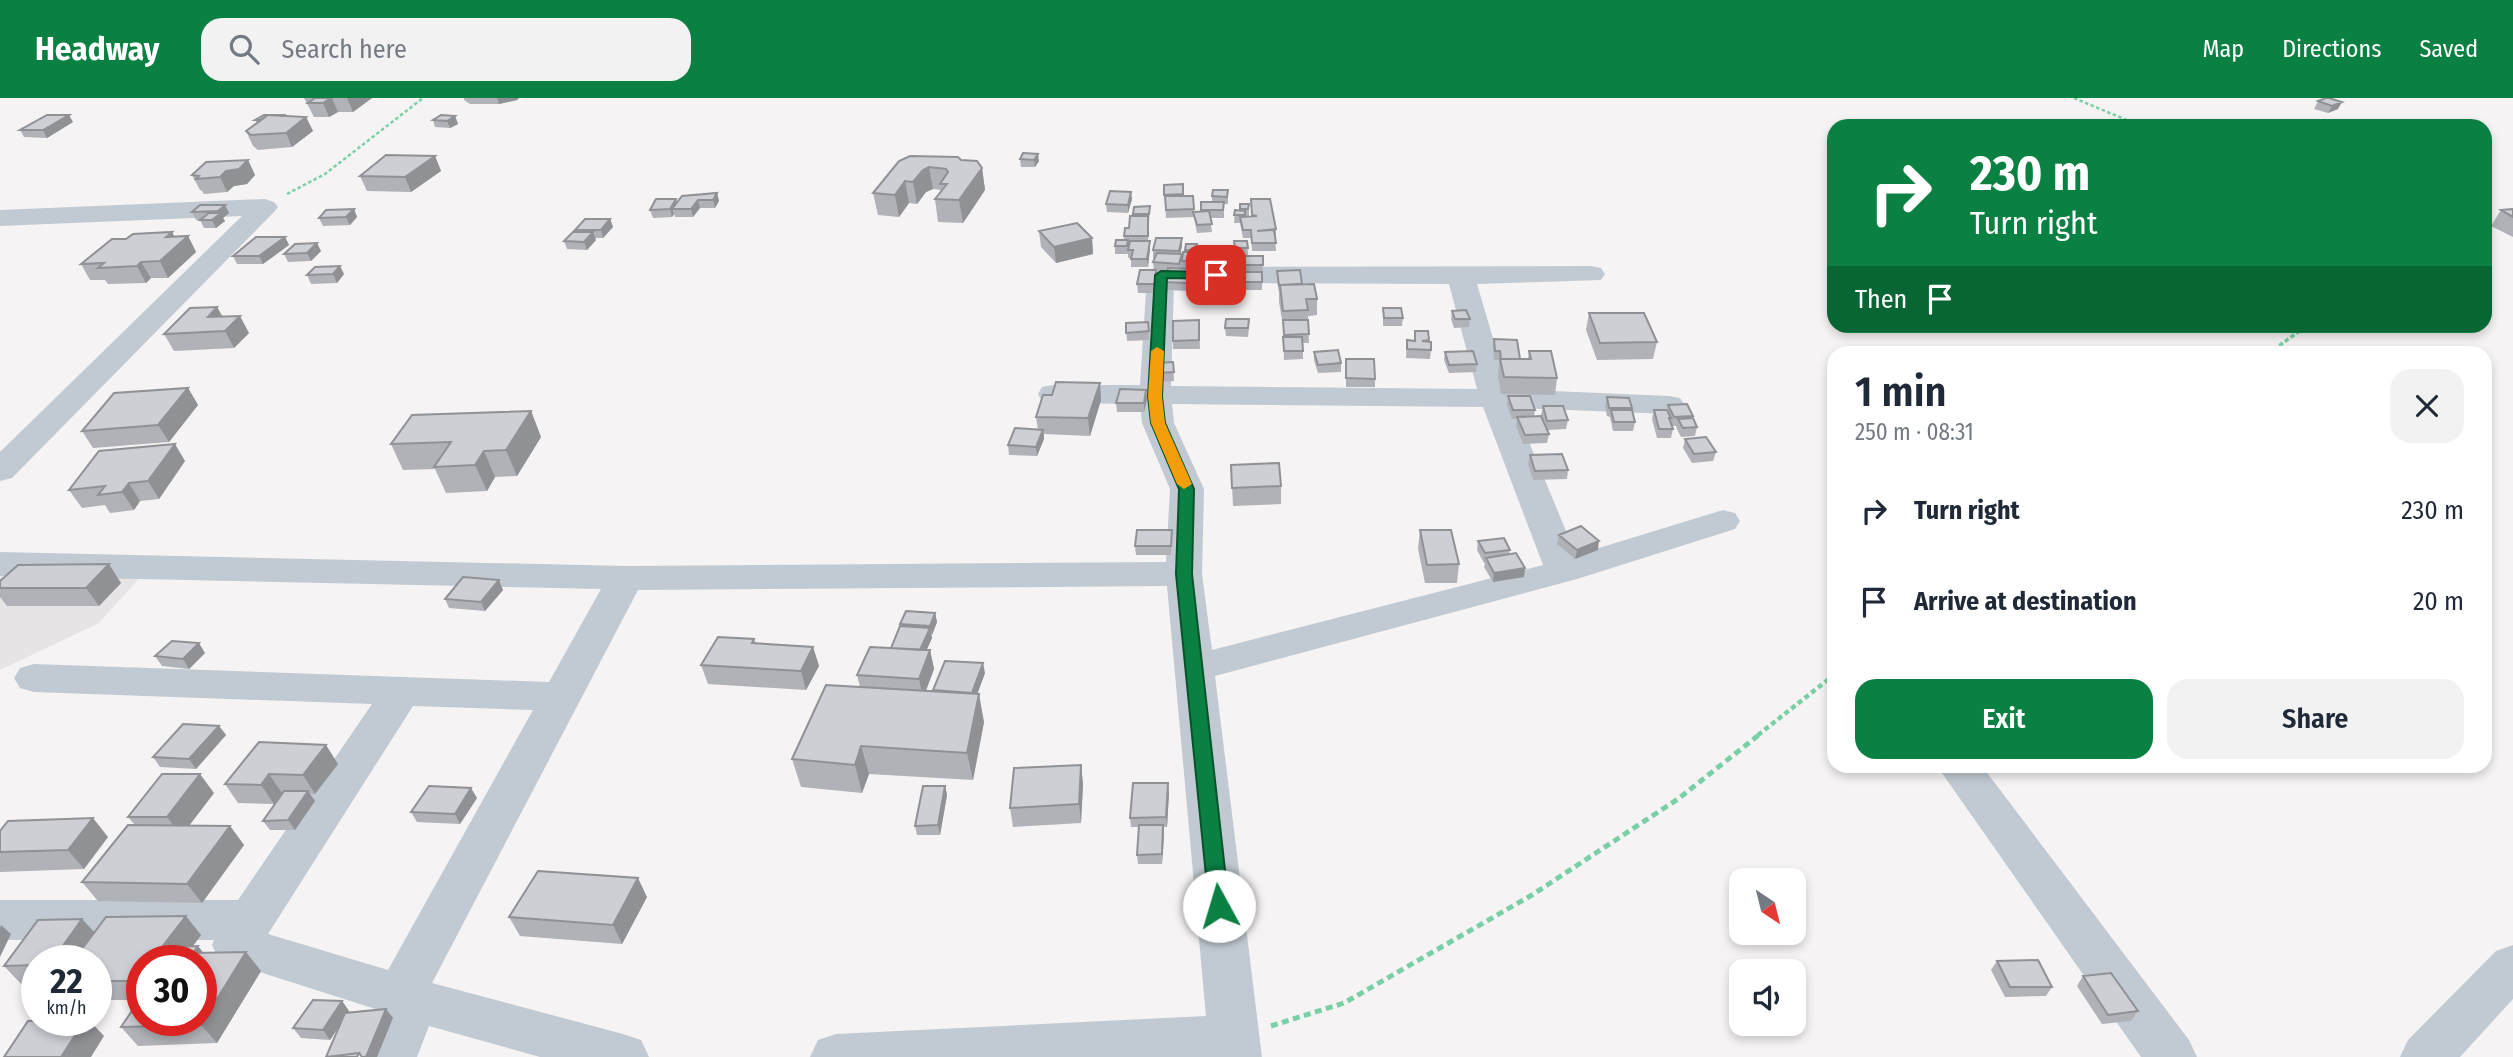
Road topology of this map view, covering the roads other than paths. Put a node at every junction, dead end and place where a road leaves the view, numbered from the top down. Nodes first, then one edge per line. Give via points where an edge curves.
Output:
1 (0, 218) edge
2 (1591, 274) dead end
3 (1461, 276) junction
4 (1053, 394) edge
5 (1155, 396) junction
6 (1495, 398) junction
7 (1669, 405) edge
8 (0, 471) edge
9 (1723, 521) dead end
10 (0, 564) edge
11 (1564, 571) junction
12 (1184, 574) junction
13 (626, 578) junction
14 (1193, 668) junction
15 (34, 678) dead end
16 (401, 693) junction
17 (562, 697) junction
18 (1963, 773) edge
19 (0, 920) edge
20 (251, 920) junction
21 (117, 922) junction
22 (101, 945) edge
23 (2513, 966) edge
24 (408, 997) junction
25 (1235, 1048) edge
26 (391, 1057) edge
27 (623, 1057) edge
28 (836, 1057) edge
29 (2171, 1057) edge
30 (2426, 1057) edge

1 - 8 street via 265,207
2 - 3 street
3 - 5 street via 1161,275
3 - 6 street
4 - 5 street
5 - 6 street
5 - 12 street via 1158,423 1186,489
6 - 7 street
6 - 11 street
9 - 11 street
10 - 13 street
11 - 14 street
12 - 13 street
12 - 14 street
13 - 17 street
14 - 25 street
15 - 16 street
16 - 17 street
16 - 20 street
17 - 24 street
18 - 29 street
19 - 21 street
20 - 21 street
20 - 24 street via 236,945
21 - 22 street
23 - 30 street
24 - 26 street
24 - 27 street
25 - 28 street

